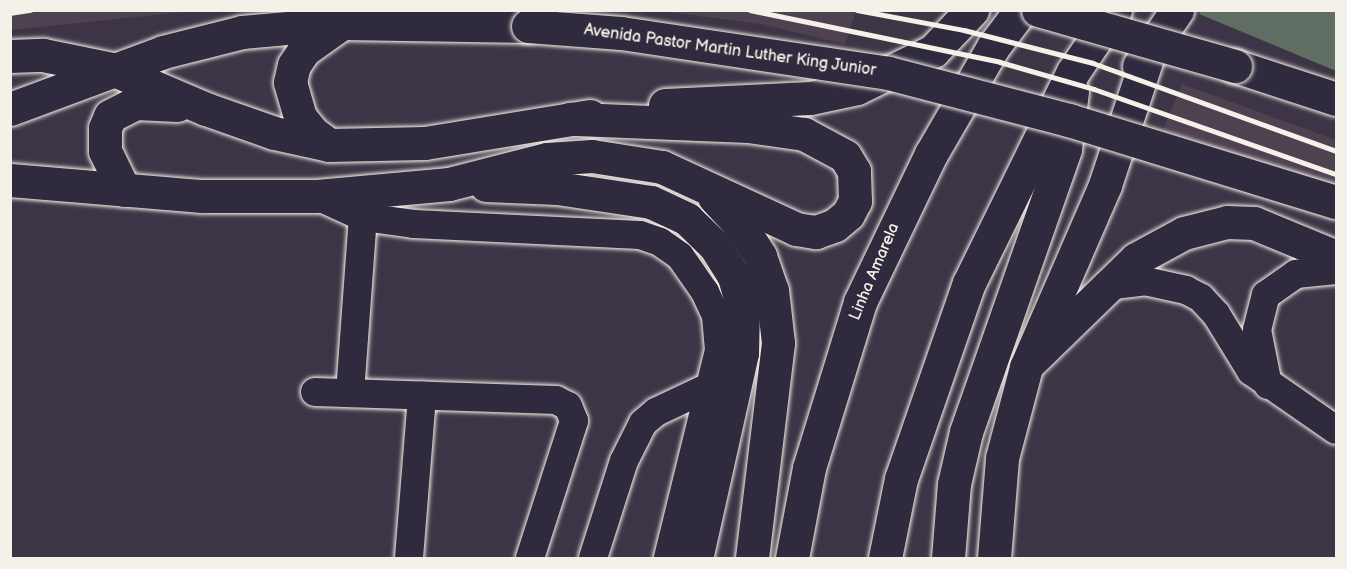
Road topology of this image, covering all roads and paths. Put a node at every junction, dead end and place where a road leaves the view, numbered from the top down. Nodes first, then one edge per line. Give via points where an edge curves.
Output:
1 (972, 10) edge
2 (1009, 10) edge
3 (1021, 10) edge
4 (1038, 10) edge
5 (1114, 10) edge
6 (1177, 10) edge
7 (342, 23) junction
8 (993, 47) junction
9 (1150, 49) junction
10 (10, 56) edge
11 (112, 69) junction
12 (1073, 72) junction
13 (1336, 99) edge
14 (10, 109) edge
15 (206, 109) junction
16 (570, 119) junction
17 (329, 145) junction
18 (10, 180) edge
19 (701, 183) junction
20 (449, 184) junction
21 (124, 190) junction
22 (317, 196) junction
23 (1336, 202) edge
24 (363, 217) junction
25 (1336, 256) edge
26 (1336, 270) edge
27 (1106, 286) junction
28 (990, 361) junction
29 (1026, 367) junction
30 (1269, 385) junction
31 (711, 387) junction
32 (315, 392) dead end
33 (350, 393) junction
34 (423, 396) junction
35 (1336, 430) edge
36 (409, 558) edge
37 (530, 558) edge
38 (593, 558) edge
39 (668, 558) edge
40 (696, 558) edge
41 (752, 558) edge
42 (792, 558) edge
43 (885, 558) edge
44 (948, 558) edge
45 (994, 558) edge

1 - 16 main road via 933,51 857,88 810,98 661,105
2 - 8 main road
3 - 8 main road, Linha Amarela
4 - 13 main road, bridge
5 - 12 main road
6 - 9 main road
7 - 11 main road, Avenida Pastor Martin Luther King Junior via 242,32
7 - 17 main road via 304,50 294,65 290,82 300,117
7 - 23 main road, Avenida Pastor Martin Luther King Junior, bridge via 528,26 621,33 888,73 1069,120
8 - 42 main road, Linha Amarela via 931,154 860,302 809,468
9 - 28 main road via 1122,98 1024,308
9 - 29 main road via 1105,184
10 - 11 main road via 43,55
11 - 14 main road, Avenida Pastor Martin Luther King Junior
11 - 15 main road
12 - 28 main road via 1065,149
12 - 43 main road via 1001,214 947,342 901,479
15 - 17 main road via 274,133
15 - 21 main road via 142,102 120,108 110,117 105,128 105,151
16 - 17 main road via 425,143
16 - 19 main road via 748,126 804,134 845,156 854,171 857,188 848,214 816,232 796,229
18 - 21 main road
19 - 20 main road via 662,167 592,156 547,159
19 - 41 main road via 740,225 760,256 772,290 778,343
20 - 22 main road
20 - 40 main road via 620,194 651,202 687,219 715,246 734,277 743,309 742,353
21 - 22 main road via 202,196
22 - 24 street
24 - 31 street via 414,224 600,230 660,242 680,256 694,274 716,316 718,350
24 - 33 street
25 - 27 main road via 1254,223 1227,222 1158,244
26 - 30 street via 1296,274 1266,295 1257,330
27 - 29 main road
27 - 30 street via 1145,281 1186,290 1201,298 1216,314 1239,357
28 - 44 main road via 969,422 954,484
29 - 45 main road via 1002,458
30 - 35 street
31 - 38 street via 656,412 643,423 624,461
31 - 39 street
32 - 33 street
33 - 34 street
34 - 36 street
34 - 37 street via 556,399 568,406 574,421

